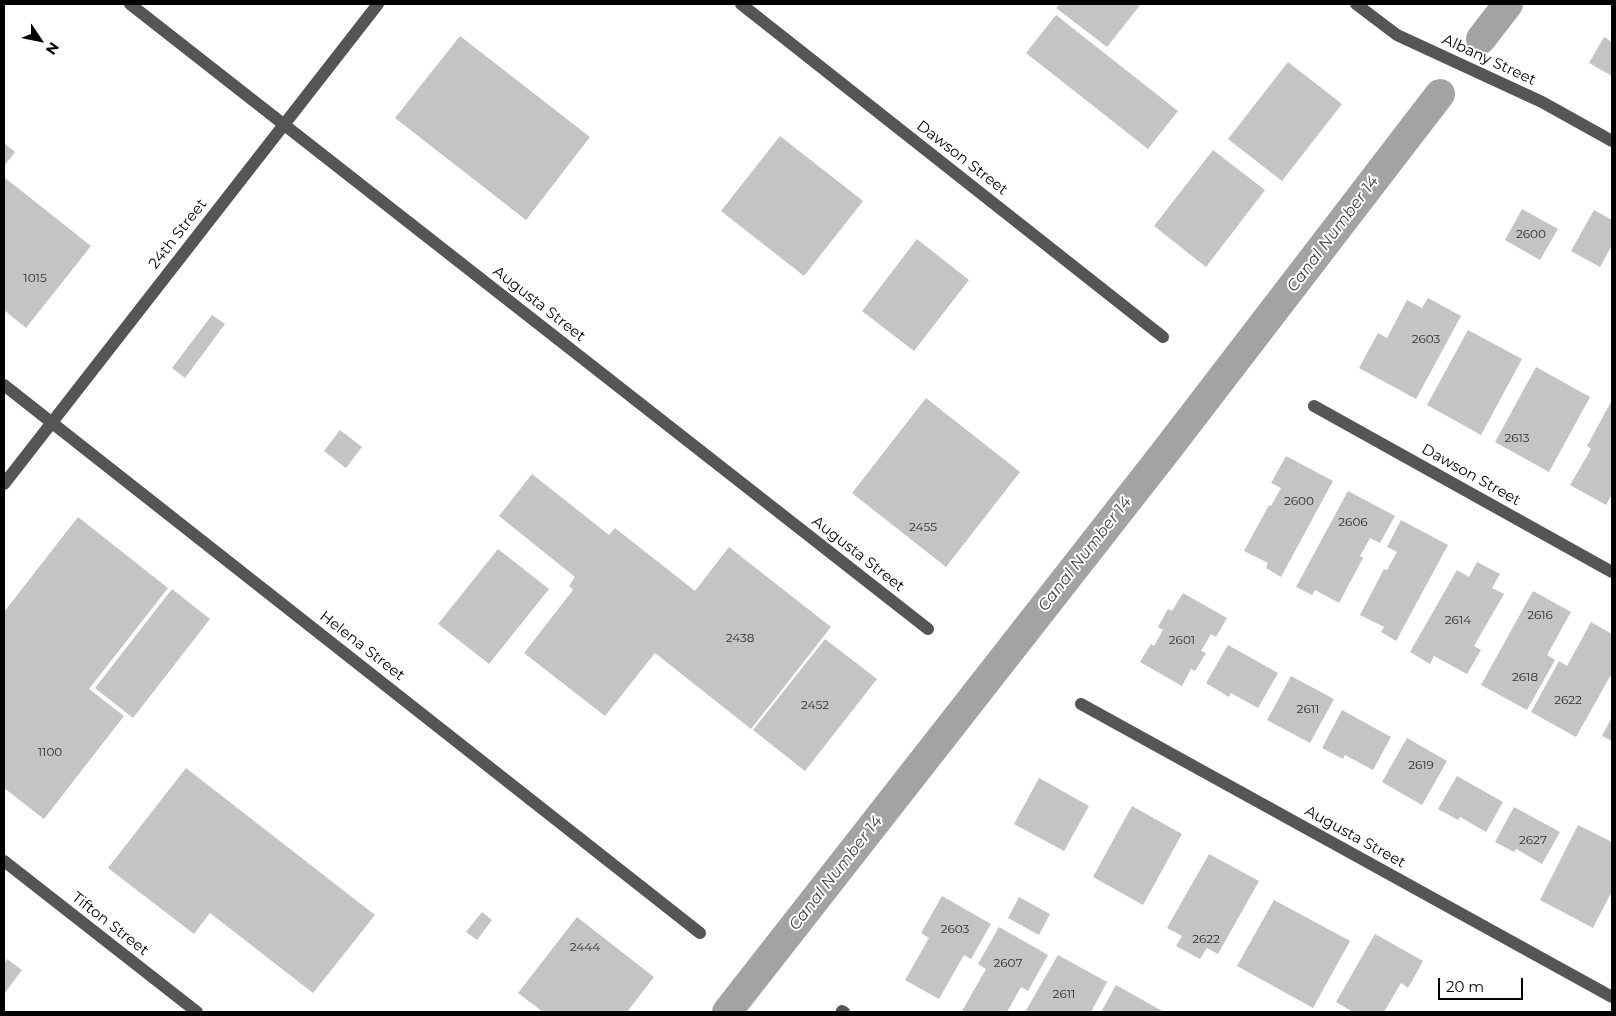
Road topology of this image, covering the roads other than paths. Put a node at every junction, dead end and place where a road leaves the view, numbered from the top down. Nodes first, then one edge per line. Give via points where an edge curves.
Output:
1 (130, 4) edge
2 (378, 4) edge
3 (741, 4) edge
4 (1356, 4) edge
5 (284, 124) junction
6 (1612, 141) edge
7 (1163, 337) dead end
8 (4, 385) edge
9 (1314, 406) dead end
10 (52, 423) junction
11 (4, 484) edge
12 (1612, 572) edge
13 (928, 629) dead end
14 (1081, 704) dead end
15 (4, 861) edge
16 (700, 933) dead end
17 (1612, 997) edge
18 (197, 1012) edge

1 - 5 street, Augusta Street
2 - 5 street, 24th Street
3 - 7 street, Dawson Street
4 - 6 street, Albany Street via 1397,35 1542,102
5 - 10 street, 24th Street
5 - 13 street, Augusta Street
8 - 10 street, Helena Street
9 - 12 street, Dawson Street
10 - 11 street, 24th Street
10 - 16 street, Helena Street
14 - 17 street, Augusta Street
15 - 18 street, Tifton Street

